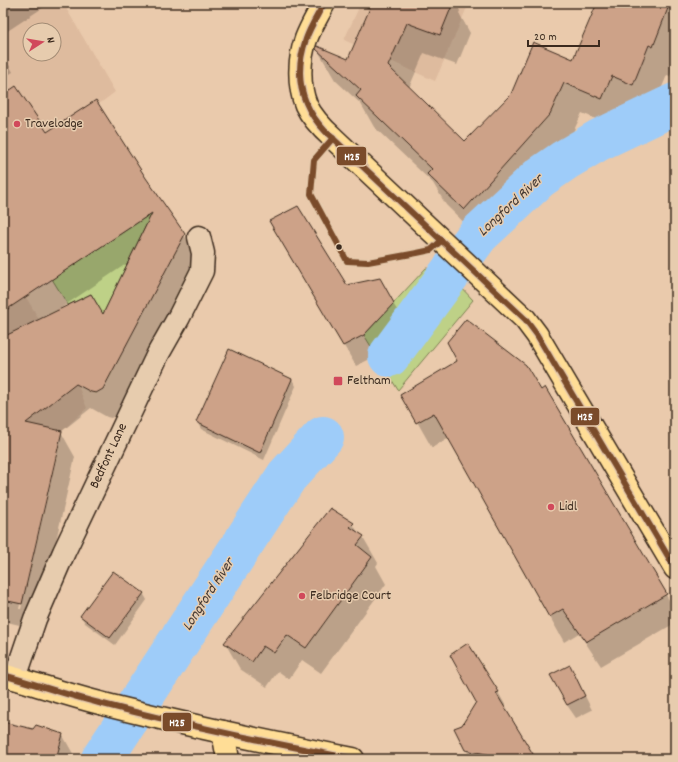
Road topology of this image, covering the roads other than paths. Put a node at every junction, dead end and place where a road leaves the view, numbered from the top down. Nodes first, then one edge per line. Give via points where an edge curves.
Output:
1 (324, 3) edge
2 (198, 237) dead end
3 (675, 568) edge
4 (9, 676) edge
5 (223, 732) junction
6 (228, 759) edge
7 (353, 759) edge

1 - 3 main road via 303,49 300,72 306,105 332,138 525,319
2 - 4 street, Bedfont Lane via 203,253 202,270 158,354 64,552
4 - 5 main road via 110,706
5 - 6 main road
5 - 7 main road

